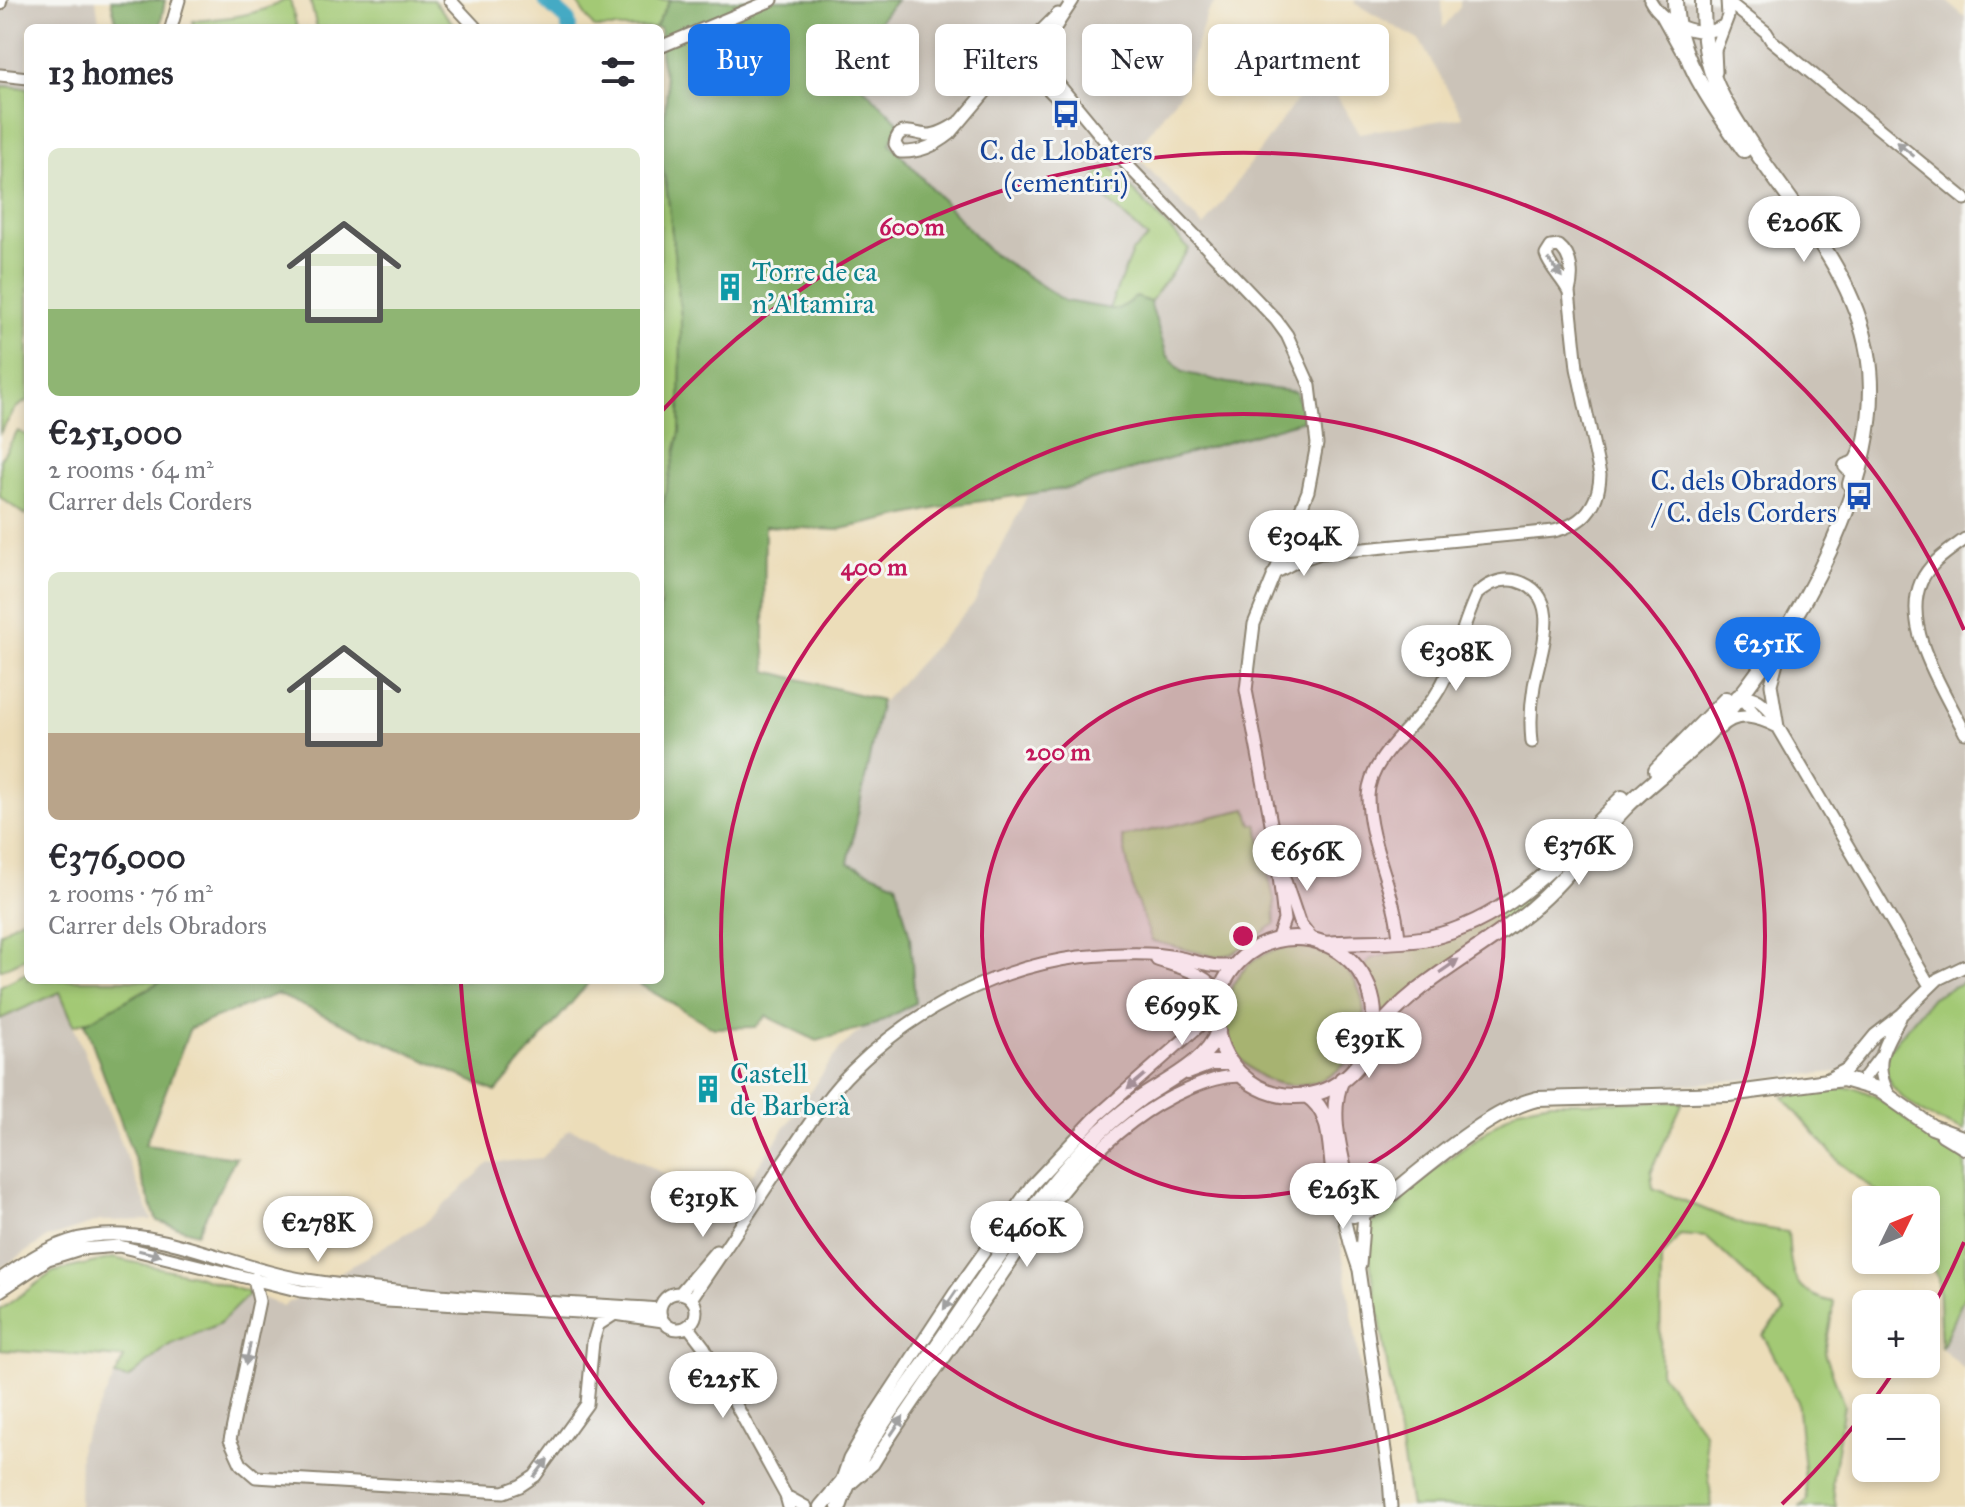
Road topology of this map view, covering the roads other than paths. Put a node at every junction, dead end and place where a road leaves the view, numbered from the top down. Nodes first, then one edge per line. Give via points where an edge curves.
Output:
1 (179, 0) edge
2 (450, 0) edge
3 (772, 0) edge
4 (1650, 0) edge
5 (1675, 0) edge
6 (1703, 0) edge
7 (1727, 0) edge
8 (1662, 16) junction
9 (172, 24) edge
10 (472, 24) edge
11 (1724, 24) junction
12 (1678, 25) junction
13 (1705, 31) junction
14 (1771, 40) junction
15 (664, 45) edge
16 (1689, 59) junction
17 (1033, 61) joint
18 (0, 75) edge
19 (24, 78) edge
20 (1714, 78) junction
21 (983, 96) edge
22 (1058, 96) edge
23 (1065, 96) edge
24 (959, 122) junction
25 (1090, 125) junction
26 (1758, 163) junction
27 (1965, 199) edge
28 (1801, 228) junction
29 (1823, 245) junction
30 (1825, 263) junction
31 (1836, 283) junction
32 (1569, 292) dead end
33 (1853, 302) junction
34 (1853, 329) junction
35 (1870, 374) junction
36 (1854, 464) junction
37 (1965, 539) edge
38 (1287, 541) junction
39 (1322, 553) junction
40 (1273, 574) junction
41 (1811, 585) junction
42 (1790, 625) junction
43 (1773, 635) junction
44 (1742, 694) junction
45 (1759, 719) junction
46 (1777, 722) junction
47 (1965, 733) edge
48 (1532, 742) dead end
49 (1697, 745) junction
50 (1675, 752) junction
51 (1626, 800) junction
52 (1278, 860) junction
53 (1277, 940) junction
54 (1399, 940) junction
55 (1318, 942) junction
56 (1141, 955) junction
57 (1236, 965) junction
58 (1965, 966) edge
59 (1930, 986) junction
60 (1219, 995) junction
61 (1215, 1012) junction
62 (1902, 1014) junction
63 (1218, 1031) junction
64 (1372, 1037) junction
65 (1860, 1055) junction
66 (1880, 1057) junction
67 (1231, 1063) junction
68 (1245, 1077) junction
69 (1172, 1078) junction
70 (1342, 1079) junction
71 (1827, 1079) junction
72 (1861, 1082) junction
73 (1306, 1095) junction
74 (1889, 1095) junction
75 (1932, 1127) junction
76 (1965, 1139) edge
77 (1965, 1149) edge
78 (1340, 1201) junction
79 (1364, 1213) junction
80 (1359, 1270) junction
81 (254, 1278) junction
82 (0, 1279) edge
83 (0, 1291) edge
84 (686, 1296) junction
85 (615, 1314) junction
86 (662, 1315) junction
87 (688, 1326) junction
88 (845, 1484) junction
89 (788, 1502) edge
90 (806, 1507) edge
91 (821, 1507) edge
92 (839, 1507) edge
93 (1391, 1507) edge

1 - 9 street
2 - 10 street
3 - 15 street
4 - 8 street
5 - 12 street
6 - 13 street
7 - 11 street
7 - 14 street
8 - 12 street
8 - 16 street
11 - 13 street
11 - 14 street via 1743,23
11 - 20 street via 1715,50
12 - 13 street
12 - 16 street
13 - 20 street
27 -> 14 street
16 - 26 street via 1713,106
17 - 17 street via 1043,52 1073,0 1034,40
18 - 19 street
20 - 26 street
21 - 24 street
22 - 25 street
23 - 25 street
24 - 24 street via 940,142 916,152 900,152 895,144 896,136 906,131 927,135
25 - 38 street via 1276,320 1293,347 1310,386 1317,444 1311,481
26 - 28 street
26 - 29 street
28 - 29 street
28 - 30 street
29 - 30 street
29 - 33 street
30 - 31 street
31 - 33 street
31 - 34 street
32 - 39 street via 1577,368 1600,475 1587,516 1554,531
33 - 34 street
33 - 35 street
34 - 35 street
34 - 36 street via 1863,388
35 - 36 street via 1864,436
35 - 41 street via 1868,434 1858,477
36 - 41 street
36 - 43 street via 1821,545
37 - 47 street via 1938,559 1921,581 1915,605 1918,635
38 - 39 street
38 - 40 street
39 - 40 street
40 - 52 street via 1250,639 1246,690
41 - 42 street
42 - 44 street
42 - 46 street via 1771,684
43 - 44 street
43 - 50 street via 1733,691
44 - 45 street
44 - 46 street via 1762,702
44 - 49 street
44 - 50 street
45 - 46 street
45 - 49 street via 1727,721
46 - 59 street
48 - 54 street via 1532,700 1547,630 1545,608 1521,583 1498,581 1477,594 1436,694 1369,782 1369,809
49 - 51 street
50 - 51 street
51 - 54 street via 1505,906 1428,938
64 -> 51 street via 1430,980 1543,898
52 - 53 street via 1284,920
52 - 55 street via 1299,922
53 - 55 street
53 - 57 street
54 - 55 street
55 - 64 street via 1345,956 1368,986
56 - 57 street
56 - 60 street via 1201,976
56 - 84 street via 1078,957 1019,970 955,996 884,1042 836,1088
57 - 60 street
58 - 59 street
59 - 62 street
60 - 61 street
61 - 63 street
61 -> 88 street via 1096,1117 1032,1185 877,1411 849,1459
62 - 65 street
62 - 66 street
63 - 67 street
63 - 69 street via 1206,1051
64 - 70 street
65 - 71 street
65 - 72 street
66 - 72 street
66 - 74 street
67 - 68 street
67 - 69 street via 1211,1063
68 - 73 street via 1263,1090
88 -> 68 street via 873,1464 1037,1224 1099,1149 1137,1117 1175,1095 1215,1080
69 - 88 street via 1107,1126 1054,1182
70 - 73 street
70 - 79 street via 1334,1111 1350,1197
71 - 72 street
71 - 79 street via 1729,1094 1524,1102 1489,1120
72 - 74 street
73 - 78 street via 1325,1116
74 - 75 street
75 - 76 street
75 - 77 street
78 - 79 street via 1353,1215
78 - 80 street
79 - 80 street
80 - 93 street
83 -> 81 street via 48,1259 80,1249 119,1246
81 - 85 street via 301,1291 387,1301
81 -> 85 street via 259,1301 230,1440 241,1464 256,1477 504,1492 520,1486 535,1476 587,1404 598,1325
82 - 86 street via 57,1245 93,1236 128,1236 303,1279
84 - 86 street via 668,1296
84 - 87 street via 696,1313
85 - 86 street
86 - 87 street via 676,1329
87 - 89 street
88 - 91 street
88 - 92 street
89 - 90 street

